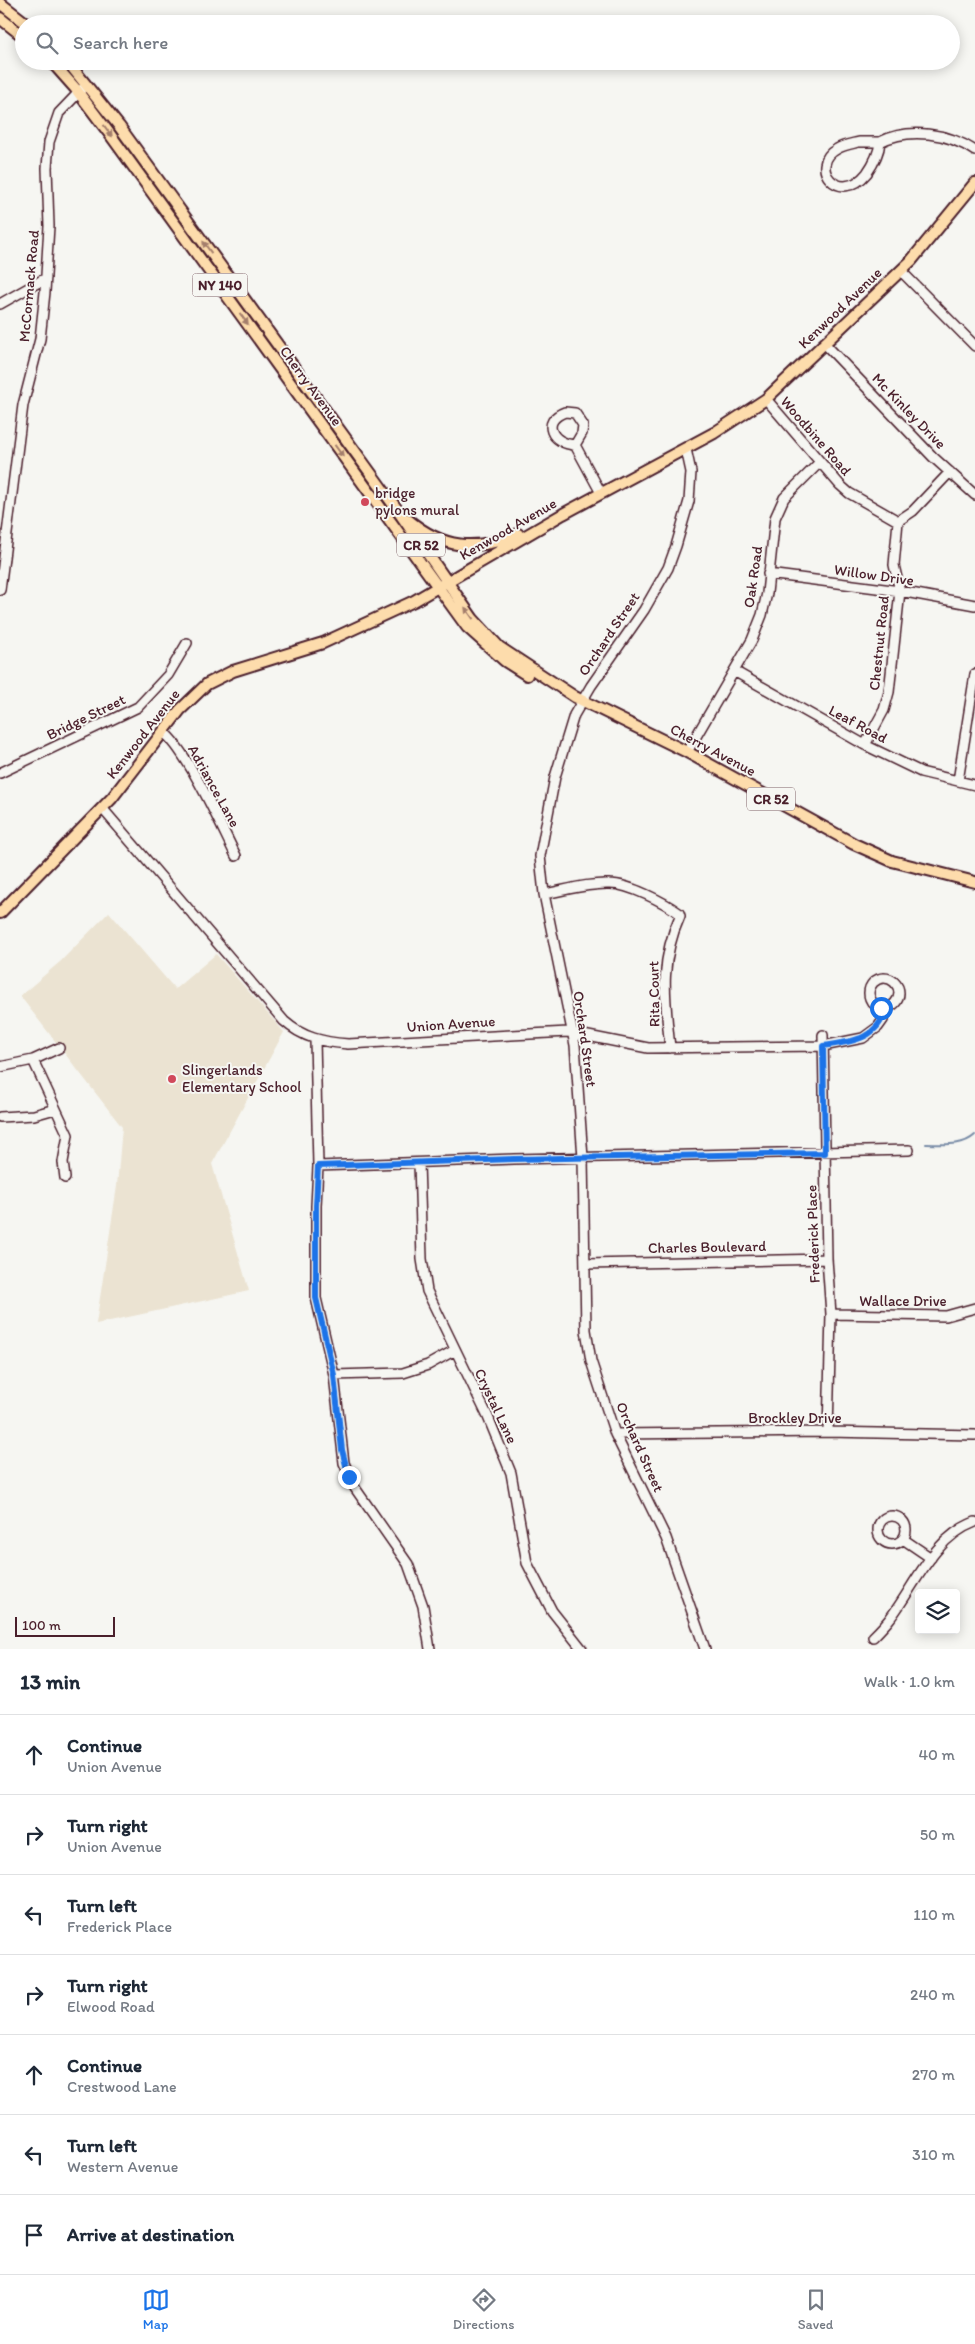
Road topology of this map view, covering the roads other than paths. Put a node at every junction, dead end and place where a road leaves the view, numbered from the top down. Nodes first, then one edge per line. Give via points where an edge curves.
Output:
1 (0, 3) edge
2 (15, 15) edge
3 (0, 18) edge
4 (15, 30) edge
5 (59, 70) edge
6 (75, 70) edge
7 (88, 84) junction
8 (78, 92) junction
9 (880, 142) junction
10 (975, 151) edge
11 (973, 189) edge
12 (901, 271) junction
13 (46, 278) junction
14 (0, 304) edge
15 (825, 344) junction
16 (975, 346) edge
17 (766, 399) junction
18 (575, 445) dead end
19 (686, 448) junction
20 (820, 462) junction
21 (950, 472) junction
22 (601, 493) junction
23 (975, 495) edge
24 (396, 508) junction
25 (563, 514) junction
26 (898, 521) junction
27 (768, 574) junction
28 (442, 584) junction
29 (0, 590) edge
30 (900, 591) junction
31 (975, 604) edge
32 (186, 644) dead end
33 (734, 671) junction
34 (975, 674) edge
35 (578, 699) junction
36 (163, 732) junction
37 (865, 745) junction
38 (687, 752) junction
39 (0, 772) edge
40 (958, 781) junction
41 (975, 785) edge
42 (102, 808) junction
43 (236, 856) dead end
44 (975, 882) edge
45 (544, 894) junction
46 (0, 913) edge
47 (886, 1008) dead end
48 (573, 1034) junction
49 (823, 1035) dead end
50 (315, 1040) junction
51 (823, 1046) junction
52 (59, 1048) dead end
53 (670, 1048) junction
54 (33, 1060) junction
55 (0, 1067) edge
56 (55, 1109) junction
57 (0, 1117) edge
58 (909, 1150) dead end
59 (825, 1153) junction
60 (584, 1158) junction
61 (419, 1163) junction
62 (318, 1166) junction
63 (65, 1178) dead end
64 (827, 1258) junction
65 (586, 1264) junction
66 (975, 1308) edge
67 (831, 1314) junction
68 (455, 1350) junction
69 (334, 1375) junction
70 (828, 1432) junction
71 (615, 1434) junction
72 (975, 1434) edge
73 (975, 1522) edge
74 (903, 1539) dead end
75 (931, 1558) junction
76 (873, 1637) dead end
77 (430, 1649) edge
78 (582, 1649) edge
79 (705, 1649) edge

1 - 2 main road
3 - 4 main road
5 - 8 main road, Cherry Avenue / NY 140
6 - 7 main road, Cherry Avenue / NY 140
7 - 8 street, McCormack Road
24 -> 7 main road, Cherry Avenue / NY 140
8 - 13 street, McCormack Road via 59,113 49,142
8 -> 28 main road, Cherry Avenue / NY 140 via 387,517
9 - 9 street via 859,142 836,149 828,156 825,166 828,179 834,184 854,184 877,158
9 - 10 street via 905,133 933,135 963,143
11 - 12 main road, Kenwood Avenue / NY 140
12 - 15 main road, Kenwood Avenue / NY 140
12 - 16 street
13 - 14 street
13 - 29 street, McCormack Road via 40,339 23,406
15 - 17 main road, Kenwood Avenue / NY 140
15 - 21 street, Mc Kinley Drive
17 - 19 main road, Kenwood Avenue / NY 140 via 714,434
17 - 20 street, Woodbine Road
18 - 22 street
19 - 22 main road, Kenwood Avenue / NY 140
19 - 35 street, Orchard Street via 691,472 689,501 668,568 644,610
20 - 26 street, Woodbine Road via 849,493
20 - 27 street, Oak Road via 784,498 773,531
21 - 23 street, Mc Kinley Drive
21 - 26 street via 913,511
22 - 25 main road, Kenwood Avenue / NY 140
24 - 25 main road, NY 140 via 427,534 462,545 498,542
24 - 28 main road, Cherry Avenue / CR 52
25 - 28 main road, Kenwood Avenue / NY 140
26 - 30 street, Chestnut Road via 894,565
27 - 30 street, Willow Drive
27 - 33 street, Oak Road via 762,615
28 - 35 main road, Cherry Avenue / CR 52 via 499,647
28 - 36 main road, Kenwood Avenue via 323,643 220,676 186,702
30 - 31 street, Willow Drive
30 - 37 street, Chestnut Road via 889,692 884,710
32 - 39 street, Bridge Street via 168,675 138,707
33 - 37 street, Leaf Road
33 - 38 street, Oak Road
34 - 40 street
35 - 38 main road, Cherry Avenue / CR 52
35 - 45 street, Orchard Street via 554,777 544,831 540,856
36 - 42 main road, Kenwood Avenue
36 - 43 street, Adriance Lane via 172,739 198,781
37 - 40 street, Leaf Road via 922,772
38 - 44 main road, Cherry Avenue / CR 52 via 871,852
40 - 41 street, Leaf Road
42 - 46 main road, Kenwood Avenue
42 - 50 street, Union Avenue via 284,1021
45 - 48 street, Orchard Street
45 - 53 street, Rita Court via 613,884 677,911 680,916 666,956
47 - 51 street, Union Avenue via 883,1020 870,1033 845,1043
48 - 50 street, Union Avenue via 490,1035 348,1044
48 - 53 street, Union Avenue via 634,1046
48 - 60 street, Orchard Street
49 - 51 street, Frederick Place
50 - 62 street
51 - 53 street, Union Avenue
51 - 59 street, Frederick Place
52 - 54 street
54 - 55 street
54 - 56 street
56 - 57 street via 34,1115
56 - 63 street via 68,1135
58 - 59 street
59 - 60 street
59 - 64 street, Frederick Place
60 - 61 street
60 - 65 street, Orchard Street
61 - 62 street
61 - 68 street, Crystal Lane via 422,1260 426,1283 431,1301
62 - 69 street via 316,1298
64 - 65 street, Charles Boulevard
64 - 67 street, Frederick Place
65 - 71 street, Orchard Street via 586,1330 591,1361
66 - 67 street, Wallace Drive via 946,1316
67 - 70 street, Frederick Place
68 - 69 street via 428,1365 403,1373
68 - 78 street, Crystal Lane via 511,1473 528,1563 552,1611
69 - 77 street via 346,1470 408,1564 423,1606
70 - 71 street, Brockley Drive
70 - 72 street, Brockley Drive
71 - 79 street, Orchard Street via 666,1538
73 - 75 street via 948,1538
74 - 75 street
75 - 76 street via 891,1618

